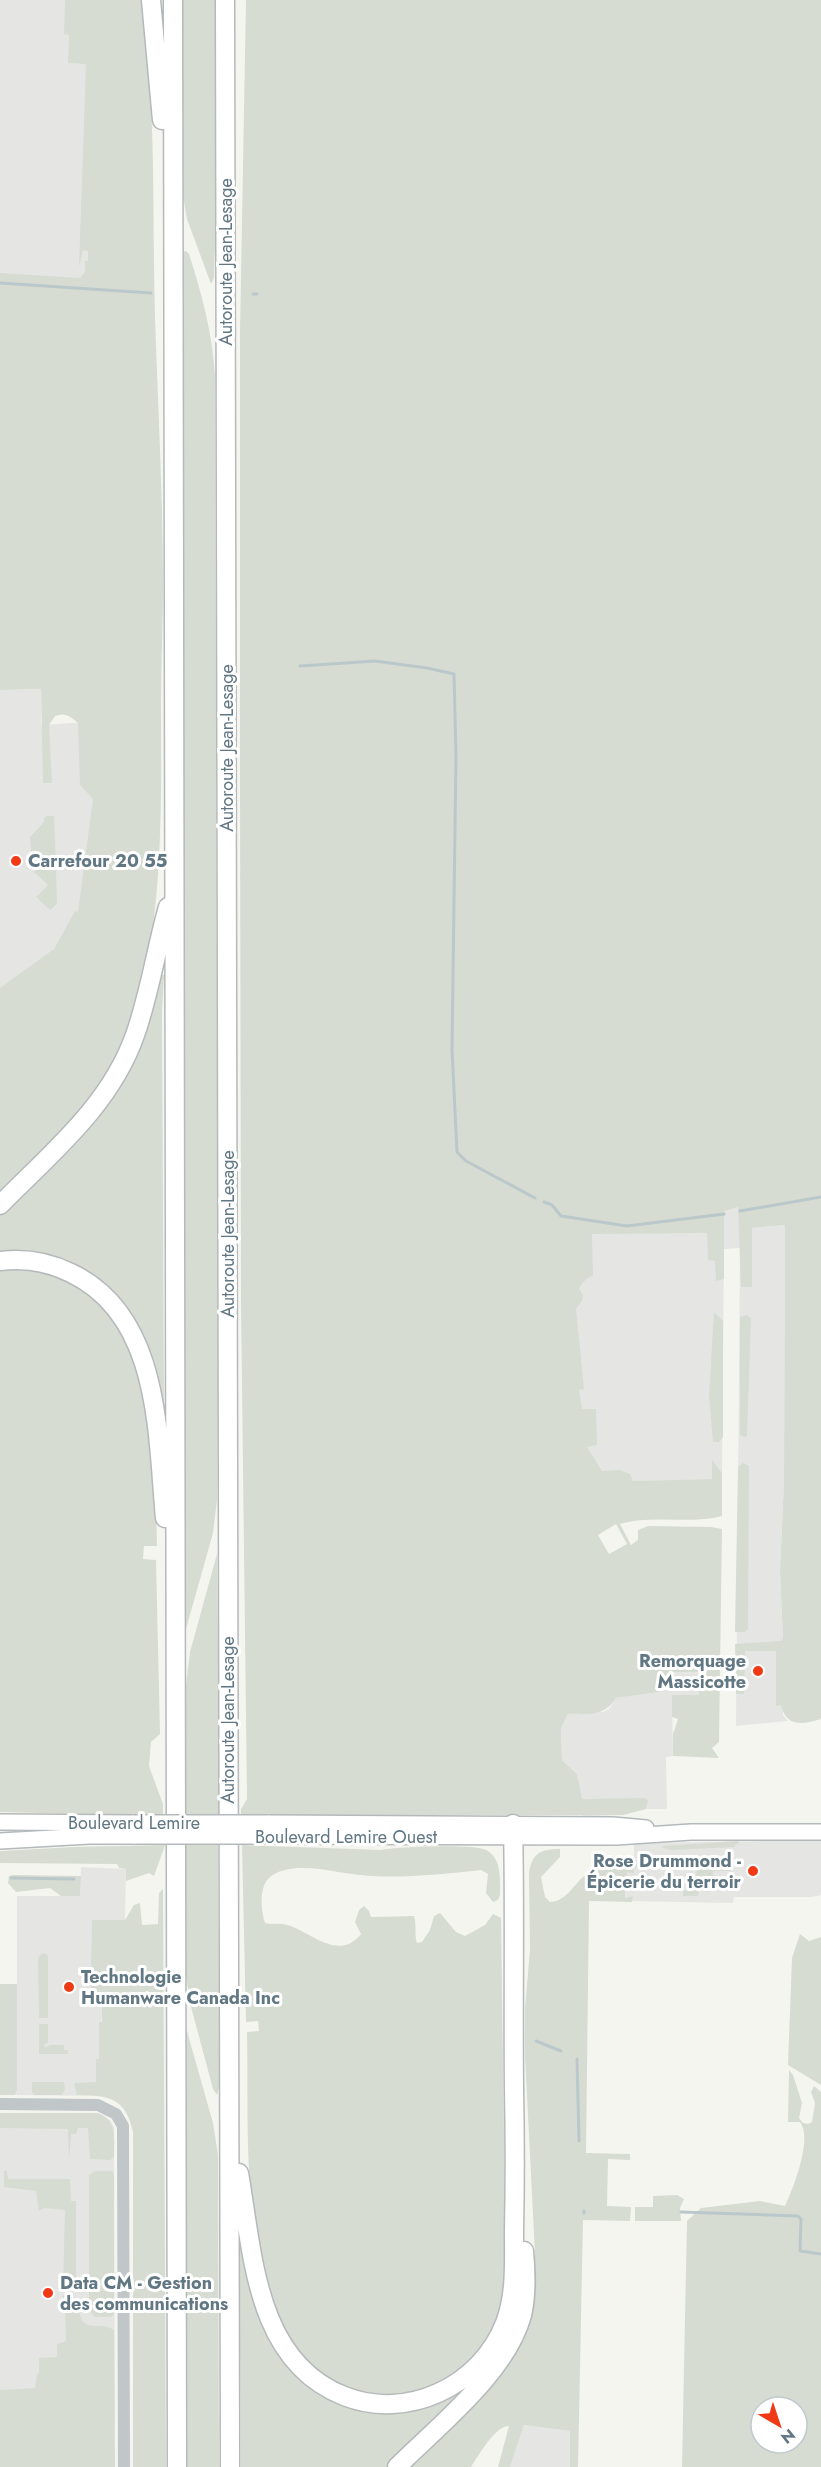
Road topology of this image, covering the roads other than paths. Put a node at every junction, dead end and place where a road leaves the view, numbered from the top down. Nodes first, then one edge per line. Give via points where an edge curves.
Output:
1 (151, 0) edge
2 (173, 0) edge
3 (225, 0) edge
4 (232, 0) edge
5 (226, 99) junction
6 (172, 229) junction
7 (174, 885) junction
8 (0, 1205) edge
9 (0, 1261) edge
10 (175, 1622) junction
11 (0, 1822) edge
12 (135, 1830) junction
13 (268, 1830) joint
14 (513, 1831) junction
15 (691, 1832) junction
16 (821, 1832) edge
17 (0, 1841) edge
18 (0, 2104) edge
19 (230, 2120) junction
20 (516, 2153) junction
21 (124, 2467) edge
22 (177, 2467) edge
23 (230, 2467) edge
24 (397, 2467) edge

1 - 6 highway
2 - 6 highway
3 - 5 highway, Autoroute Jean-Lesage
4 - 5 highway
5 - 19 highway, Autoroute Jean-Lesage
6 - 7 highway
7 - 8 highway via 139,1021 115,1078 90,1114
7 - 10 highway
9 - 10 highway via 38,1262 75,1275 106,1298 132,1335 146,1371 154,1408
10 - 22 highway
11 - 12 main road, Boulevard Lemire
12 - 13 main road, Boulevard Lemire, bridge
12 - 17 main road
13 - 14 main road, Boulevard Lemire Ouest
14 - 15 main road, Boulevard Lemire Ouest via 616,1838
14 - 15 main road, Boulevard Lemire Ouest via 613,1825
14 - 20 highway
15 - 16 main road, Boulevard Lemire Ouest
18 - 21 street via 98,2105 116,2114 123,2126
19 - 20 highway via 255,2270 278,2337 297,2364 318,2382 342,2395 376,2404 414,2401 448,2388 473,2370 496,2341 507,2316 513,2285
19 - 23 highway, Autoroute Jean-Lesage
20 - 24 highway via 526,2279 518,2327 491,2372

